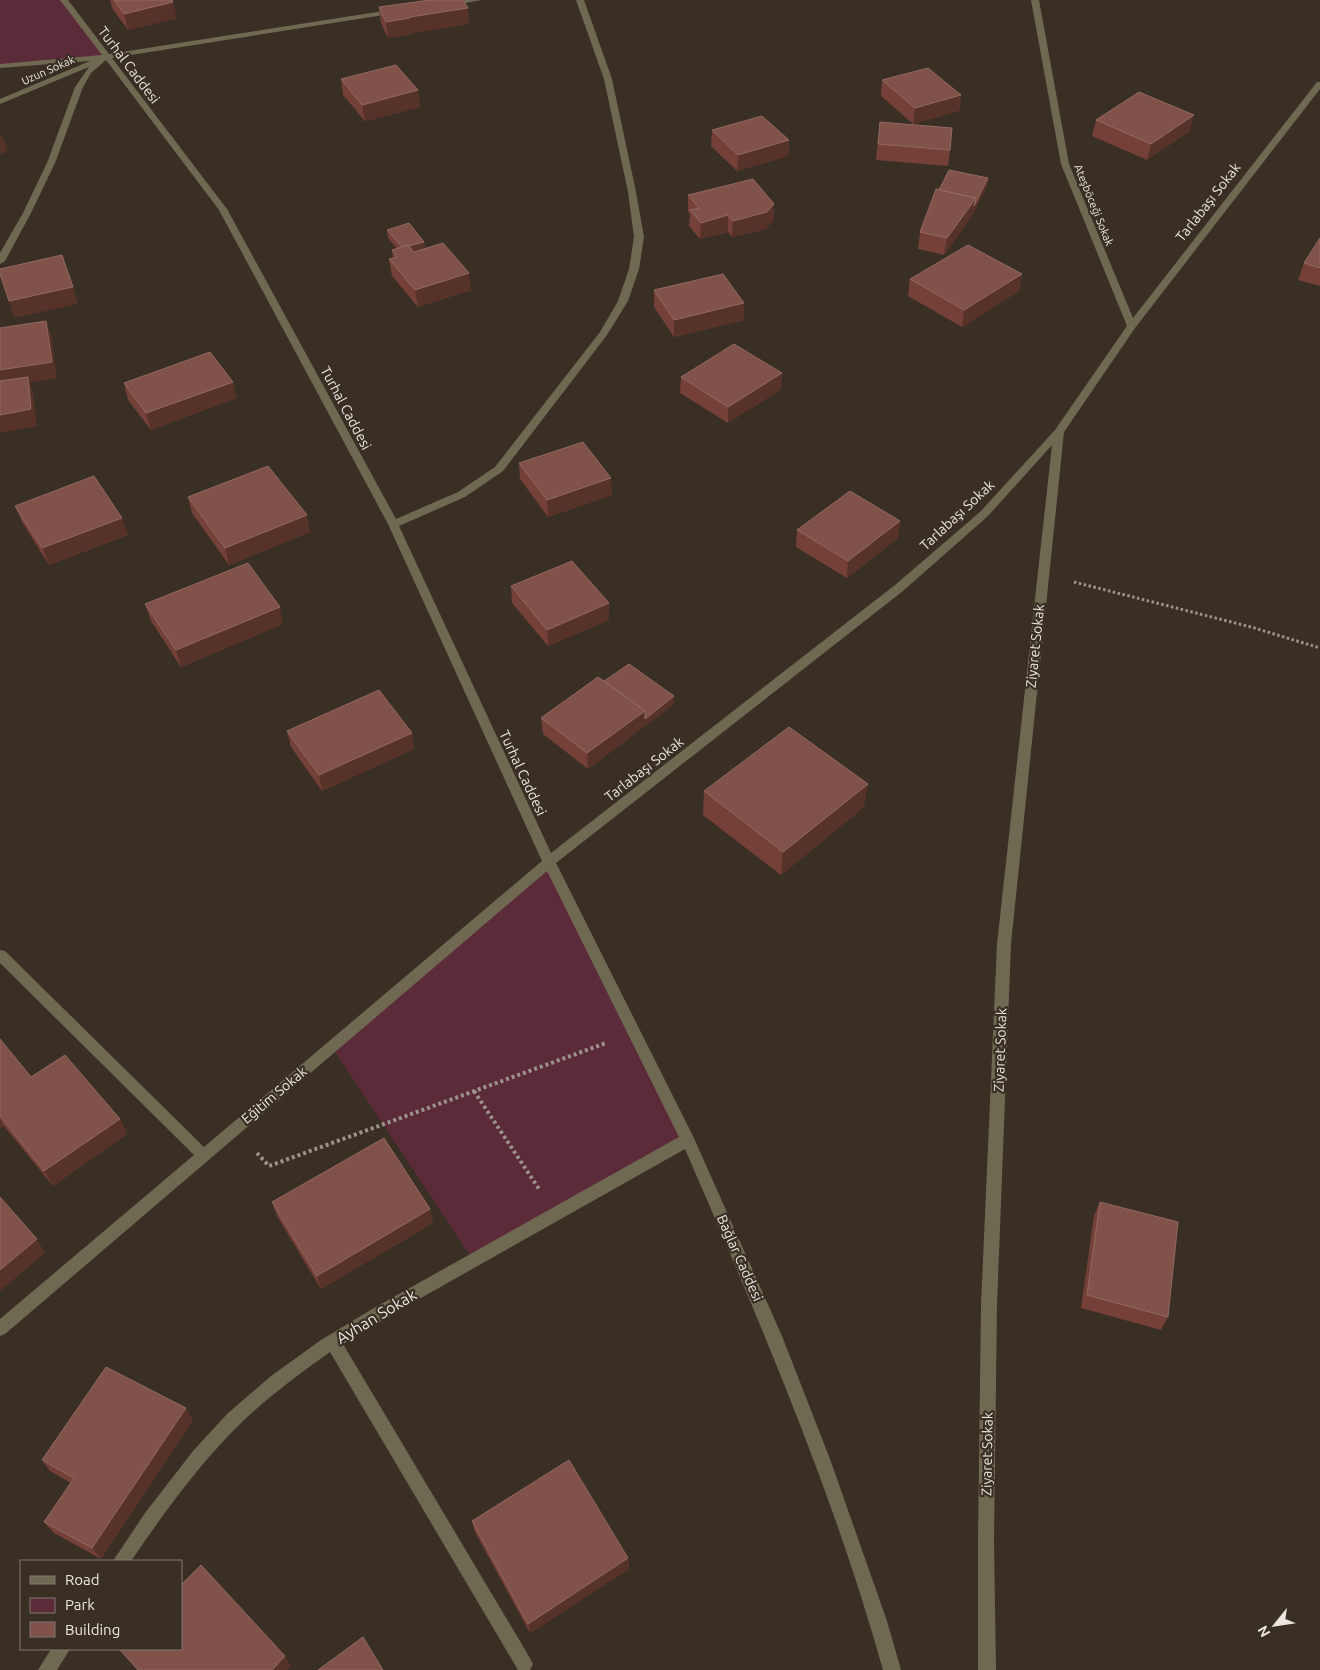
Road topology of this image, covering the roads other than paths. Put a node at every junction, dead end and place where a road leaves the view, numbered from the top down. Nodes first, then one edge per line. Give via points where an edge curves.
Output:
1 (64, 0) edge
2 (478, 0) edge
3 (580, 0) edge
4 (1034, 0) edge
5 (440, 5) edge
6 (402, 10) edge
7 (105, 57) junction
8 (0, 66) edge
9 (1320, 84) edge
10 (0, 102) edge
11 (0, 261) edge
12 (1132, 326) junction
13 (1059, 432) junction
14 (393, 524) junction
15 (549, 862) junction
16 (0, 956) edge
17 (688, 1140) junction
18 (203, 1155) junction
19 (0, 1329) edge
20 (333, 1342) junction
21 (122, 1560) edge
22 (60, 1650) edge
23 (524, 1664) dead end
24 (47, 1670) edge
25 (892, 1670) edge
26 (986, 1670) edge

1 - 7 street, Turhal Caddesi
2 - 5 street
3 - 14 street via 608,79 639,237 634,269 623,300 604,333 499,469 464,494
4 - 12 street, Ateşböceği Sokak via 1065,164
6 - 7 street
7 - 8 street
7 - 10 street, Uzun Sokak
7 - 11 street via 88,72 79,87 51,163 28,213
7 - 14 street, Turhal Caddesi via 223,209
9 - 12 street, Tarlabaşı Sokak
12 - 13 street, Tarlabaşı Sokak
13 - 15 street, Tarlabaşı Sokak via 984,514 899,588
13 - 26 street, Ziyaret Sokak via 1004,944 989,1315
14 - 15 street, Turhal Caddesi
15 - 17 street, Bağlar Caddesi
15 - 18 street, Eğitim Sokak
16 - 18 street
17 - 20 street, Ayhan Sokak via 382,1311
17 - 25 street, Bağlar Caddesi via 785,1362 822,1459
18 - 19 street, Eğitim Sokak
20 - 21 street, Ayhan Sokak via 254,1401 216,1438 161,1503
20 - 23 street
22 - 24 street

